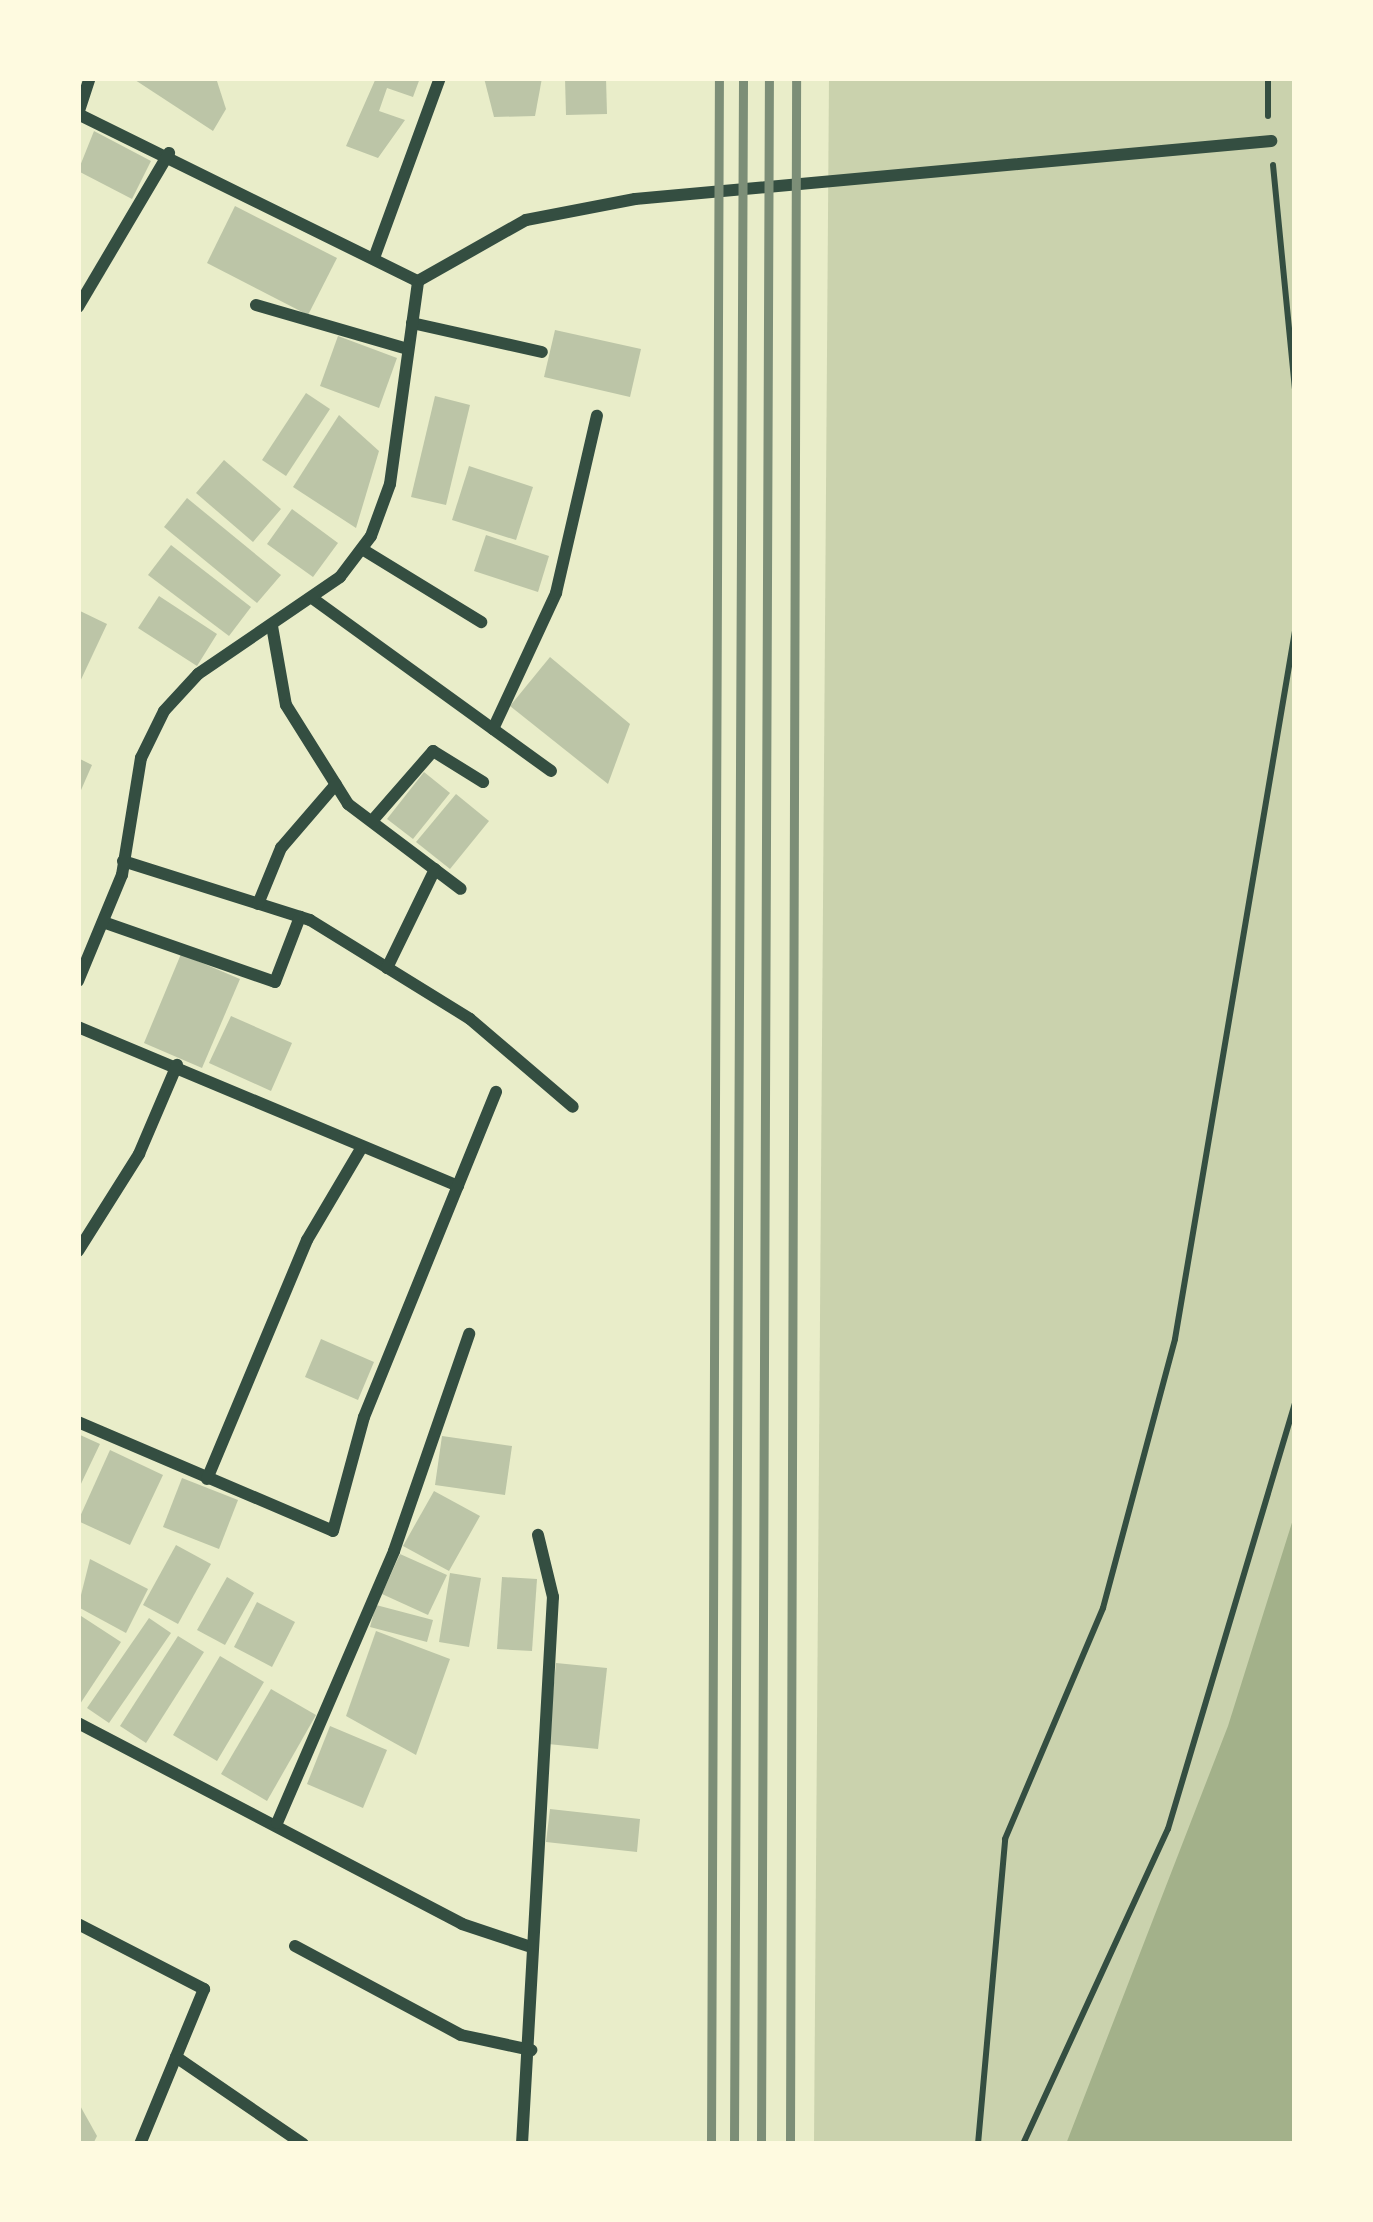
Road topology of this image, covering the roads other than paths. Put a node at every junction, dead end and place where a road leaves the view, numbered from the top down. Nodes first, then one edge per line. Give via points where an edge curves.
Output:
1 (90, 78) edge
2 (440, 78) edge
3 (78, 114) edge
4 (1270, 141) road end
5 (169, 153) junction
6 (374, 258) junction
7 (418, 281) junction
8 (256, 304) dead end
9 (78, 307) edge
10 (412, 323) junction
11 (407, 350) junction
12 (542, 352) dead end
13 (597, 416) dead end
14 (362, 548) junction
15 (312, 598) junction
16 (482, 622) dead end
17 (272, 626) junction
18 (493, 729) junction
19 (551, 771) dead end
20 (483, 782) dead end
21 (336, 784) junction
22 (371, 821) junction
23 (123, 861) junction
24 (435, 869) junction
25 (461, 889) dead end
26 (258, 904) junction
27 (300, 917) junction
28 (103, 922) junction
29 (387, 968) junction
30 (78, 981) edge
31 (78, 1027) edge
32 (177, 1065) junction
33 (496, 1092) dead end
34 (573, 1107) dead end
35 (362, 1147) junction
36 (458, 1186) junction
37 (78, 1250) edge
38 (469, 1334) dead end
39 (78, 1423) edge
40 (207, 1479) junction
41 (538, 1535) dead end
42 (78, 1723) edge
43 (277, 1823) junction
44 (78, 1924) edge
45 (295, 1946) dead end
46 (528, 1946) junction
47 (531, 2050) junction
48 (176, 2057) junction
49 (140, 2144) edge
50 (303, 2144) edge
51 (522, 2144) edge

1 - 3 street
2 - 6 street
3 - 5 street
4 - 7 street via 635,199 526,220
5 - 6 street
5 - 9 street
6 - 7 street
7 - 10 street
8 - 11 street
10 - 11 street
10 - 12 street
11 - 14 street via 390,484
13 - 18 street via 556,593
14 - 15 street
14 - 16 street
15 - 17 street
15 - 18 street
17 - 21 street via 286,705
17 - 23 street via 164,711 141,758
18 - 19 street
20 - 22 street via 433,751
21 - 22 street
21 - 26 street via 280,848
22 - 24 street
23 - 26 street
23 - 28 street
24 - 25 street
24 - 29 street
26 - 27 street
27 - 28 street via 274,982
27 - 29 street
28 - 30 street
29 - 34 street
31 - 32 street
32 - 35 street
32 - 37 street via 139,1154
33 - 36 street
35 - 36 street
35 - 40 street via 307,1240
36 - 40 street via 364,1417 333,1531
38 - 43 street via 394,1551
39 - 40 street
41 - 46 street via 553,1597
42 - 43 street
43 - 46 street via 462,1924
44 - 48 street via 204,1989
45 - 47 street via 460,2035
46 - 47 street
47 - 51 street
48 - 49 street
48 - 50 street

